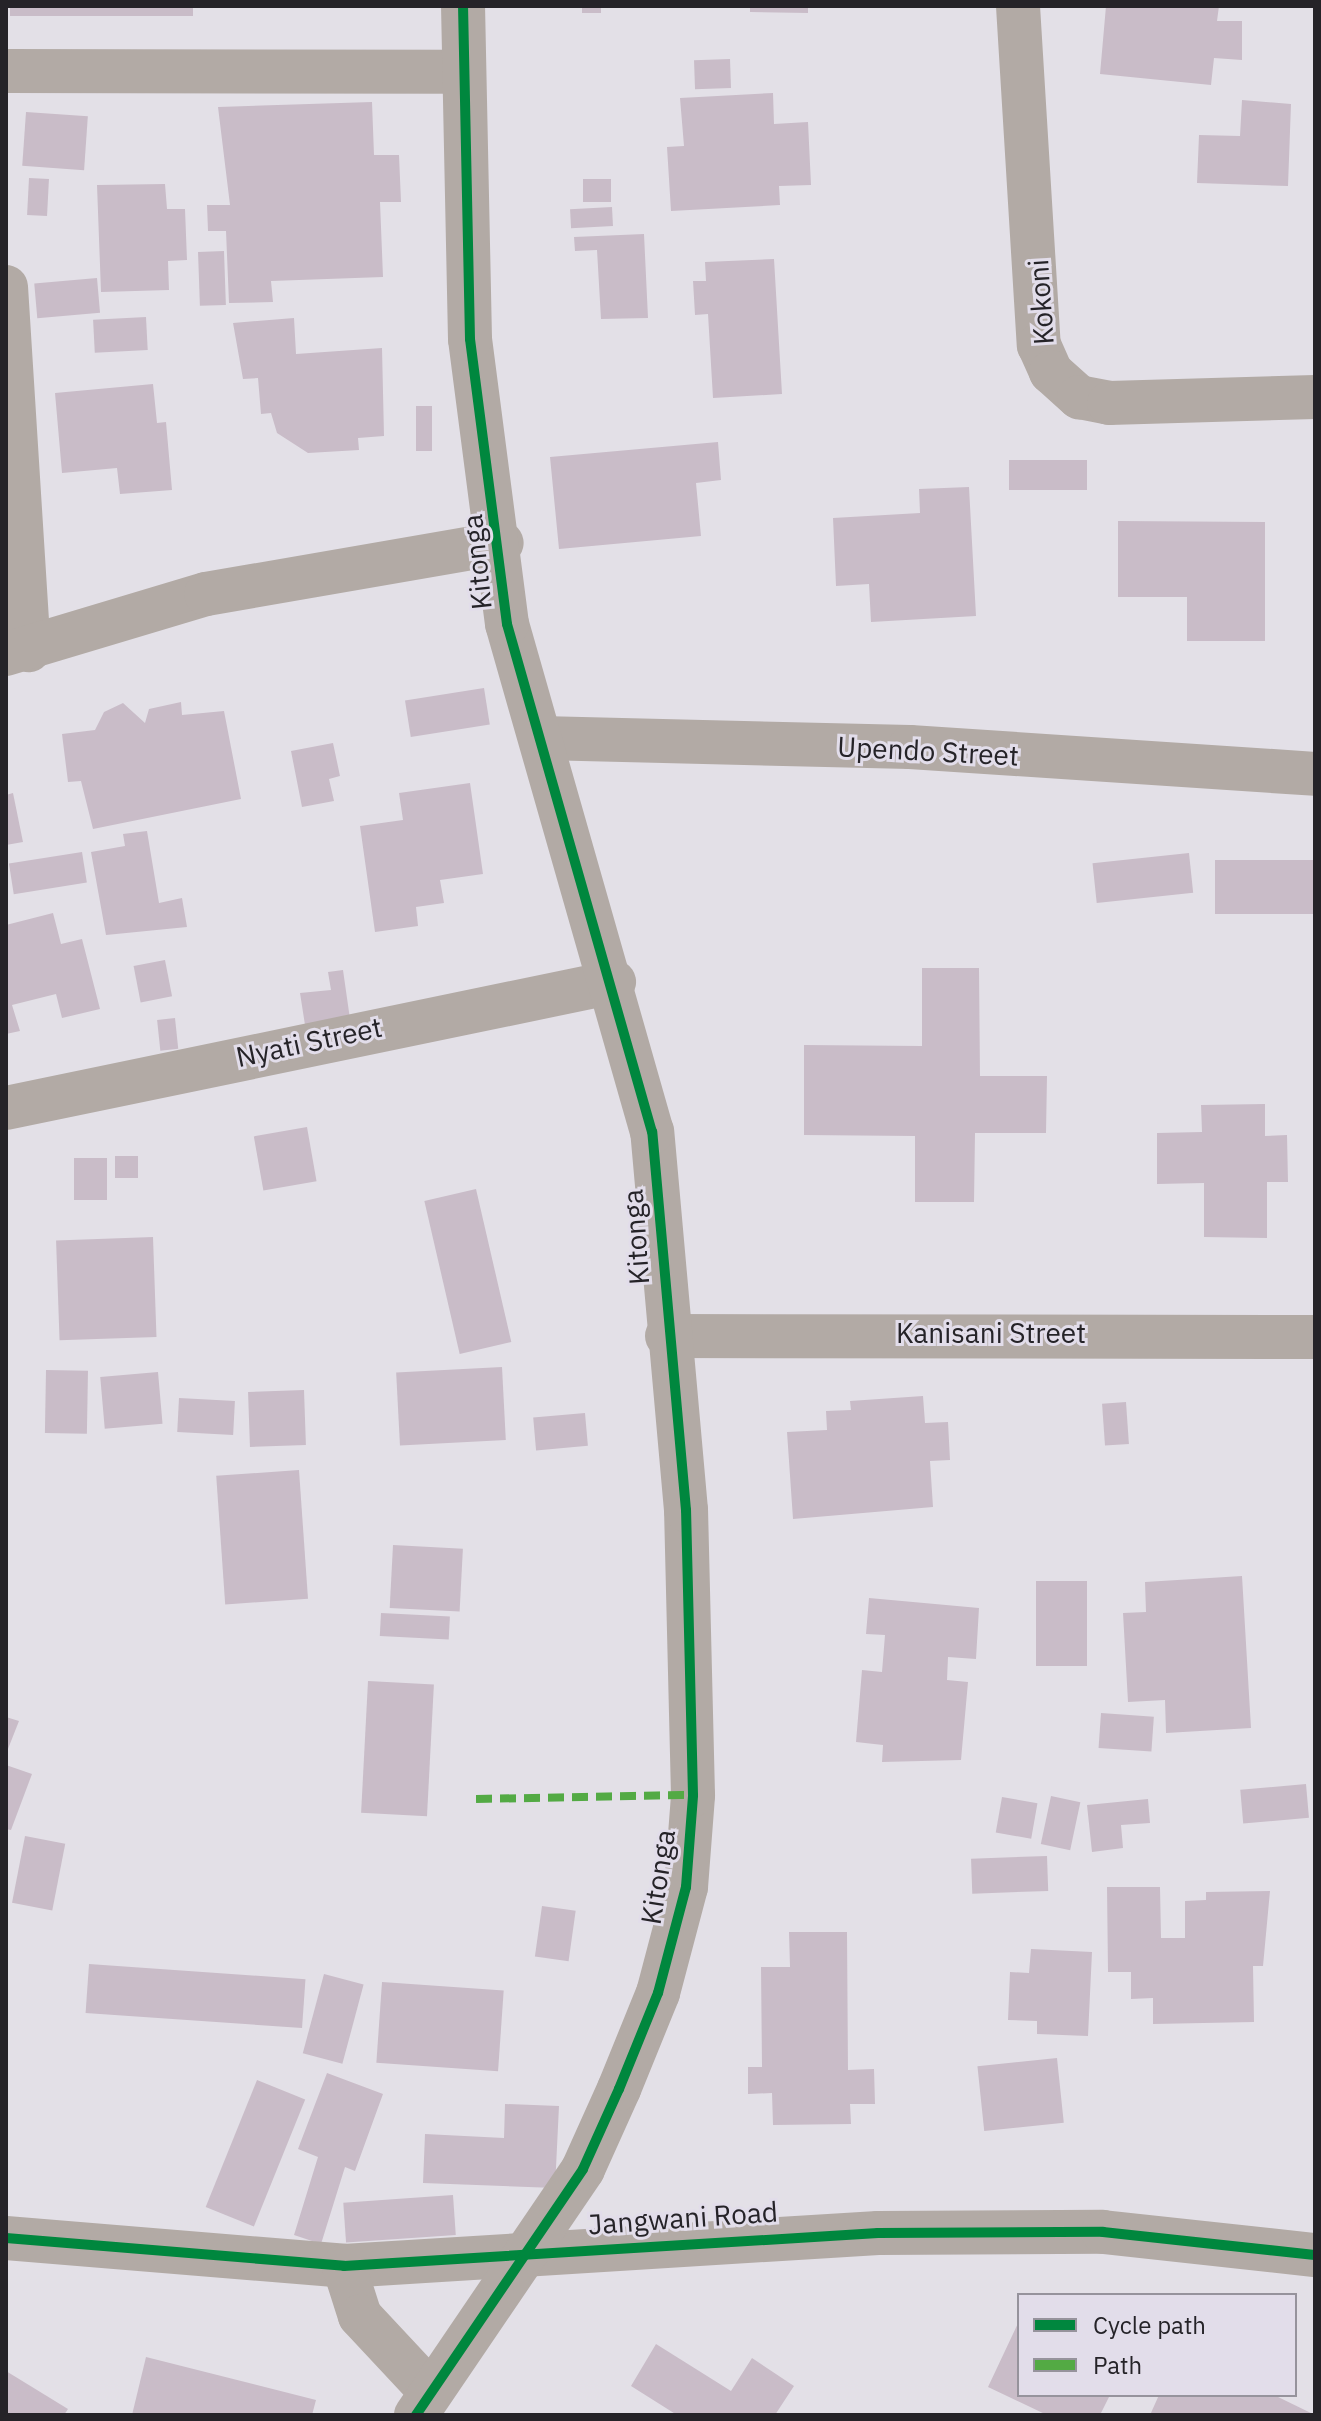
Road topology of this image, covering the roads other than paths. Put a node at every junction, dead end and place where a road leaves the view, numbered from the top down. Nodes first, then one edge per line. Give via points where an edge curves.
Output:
1 (463, 6) edge
2 (1018, 6) edge
3 (6, 71) edge
4 (462, 72) junction
5 (6, 287) edge
6 (1315, 397) edge
7 (502, 543) junction
8 (18, 652) edge
9 (541, 738) junction
10 (1315, 774) edge
11 (614, 982) junction
12 (6, 1108) edge
13 (667, 1336) junction
14 (1315, 1337) edge
15 (6, 2238) edge
16 (522, 2253) junction
17 (1315, 2255) edge
18 (344, 2266) junction
19 (423, 2402) edge

1 - 4 street, Kitonga
2 - 6 street, Kokoni via 1039,345 1051,372 1079,397 1109,403
3 - 4 street
4 - 7 street, Kitonga via 470,339
5 - 8 street
7 - 8 street via 206,594
7 - 9 street, Kitonga via 507,624
9 - 10 street, Upendo Street via 910,747
9 - 11 street, Kitonga
11 - 12 street, Nyati Street
11 - 13 street, Kitonga via 652,1132
13 - 14 street, Kanisani Street
13 - 16 street, Kitonga via 686,1510 693,1795 686,1887 658,1993 613,2103 583,2169
15 - 18 street, Jangwani Road
16 - 17 street, Jangwani Road via 739,2237 1103,2232
16 - 18 street, Jangwani Road
16 - 19 street, Kitonga
18 - 19 street via 360,2316

